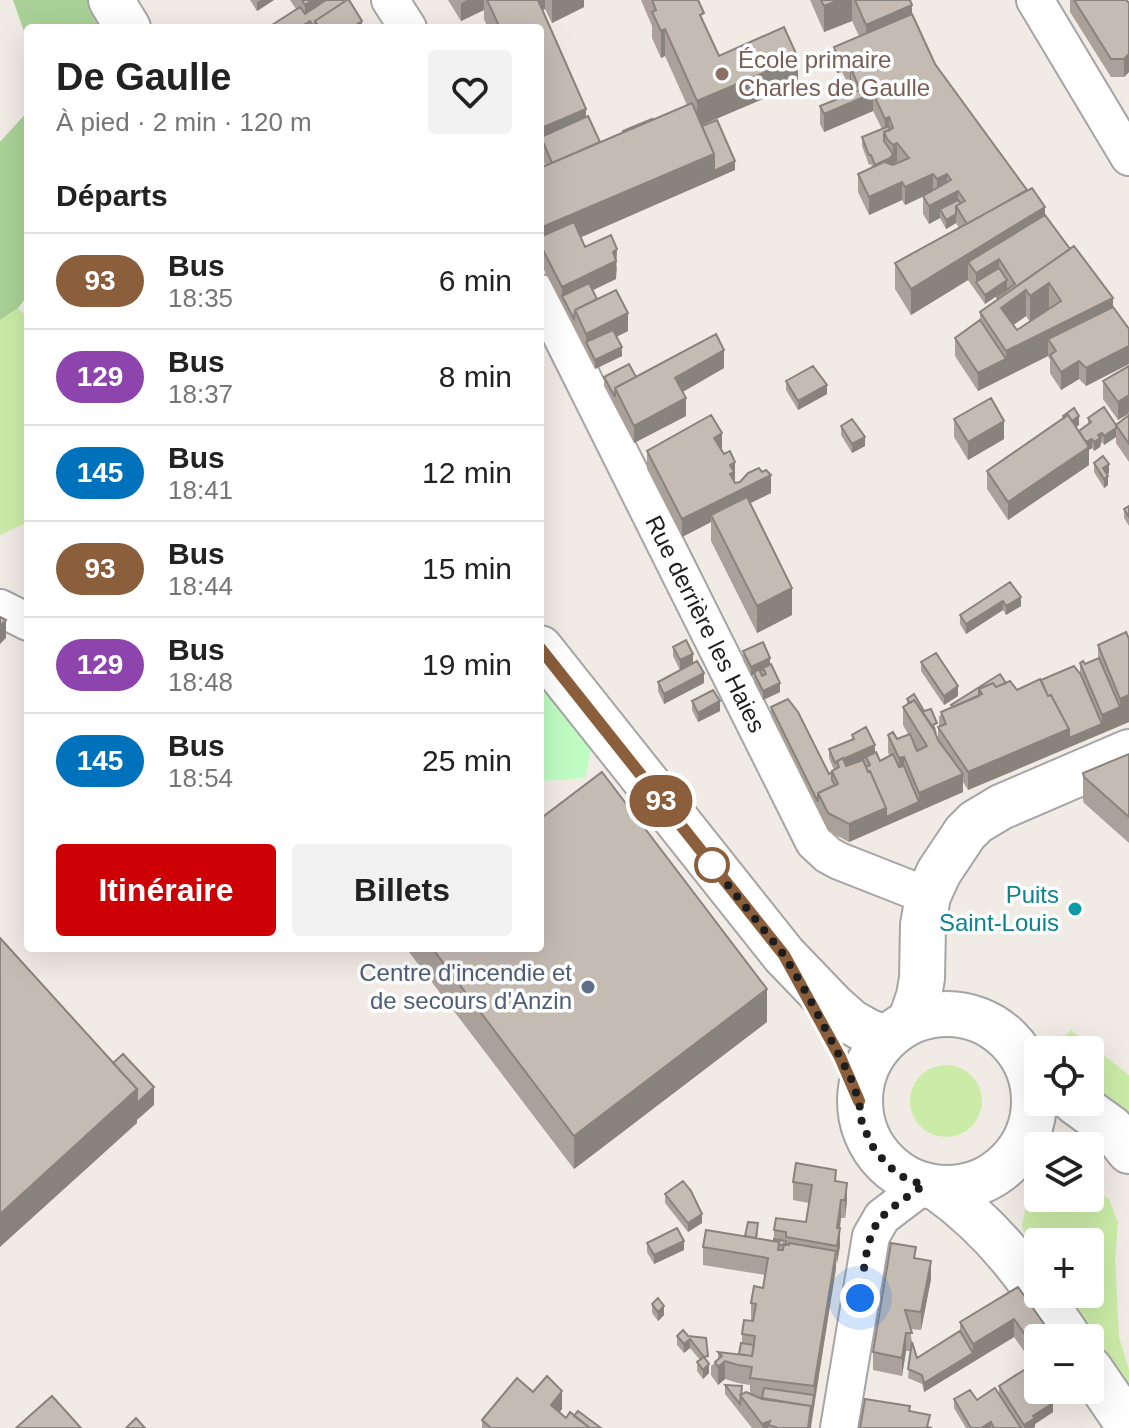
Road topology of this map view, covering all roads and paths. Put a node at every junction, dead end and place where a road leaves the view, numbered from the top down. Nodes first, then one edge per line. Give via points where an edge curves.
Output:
1 (111, 0) edge
2 (390, 0) edge
3 (1035, 0) edge
4 (126, 24) edge
5 (405, 24) edge
6 (1119, 114) edge
7 (1129, 157) edge
8 (544, 301) edge
9 (0, 608) edge
10 (24, 620) edge
11 (544, 653) edge
12 (1129, 752) edge
13 (928, 896) junction
14 (923, 938) junction
15 (784, 955) junction
16 (989, 1025) junction
17 (898, 1030) junction
18 (1024, 1060) edge
19 (859, 1101) junction
20 (1033, 1116) edge
21 (1094, 1116) edge
22 (1129, 1151) edge
23 (930, 1187) junction
24 (1024, 1274) edge
25 (1104, 1389) edge
26 (1129, 1426) edge
27 (839, 1428) edge

1 - 4 street
2 - 5 street
3 - 6 street
6 - 7 street
8 - 13 street, Rue derrière les Haies via 814,842 839,861
9 - 10 street
11 - 15 street
12 - 13 street via 976,822 955,846
13 - 14 street
14 - 16 street via 948,988
14 - 17 street via 919,996
15 - 17 street via 851,1022 869,1032
15 - 19 street
16 - 17 street via 950,1014 933,1015
16 - 18 street
17 - 19 street via 868,1063
19 - 23 street via 862,1124 875,1151 896,1173
20 - 23 street via 1018,1151 1002,1169 960,1187
21 - 22 street
23 - 24 street via 979,1221
23 - 27 street via 882,1217 871,1236
25 - 26 street

